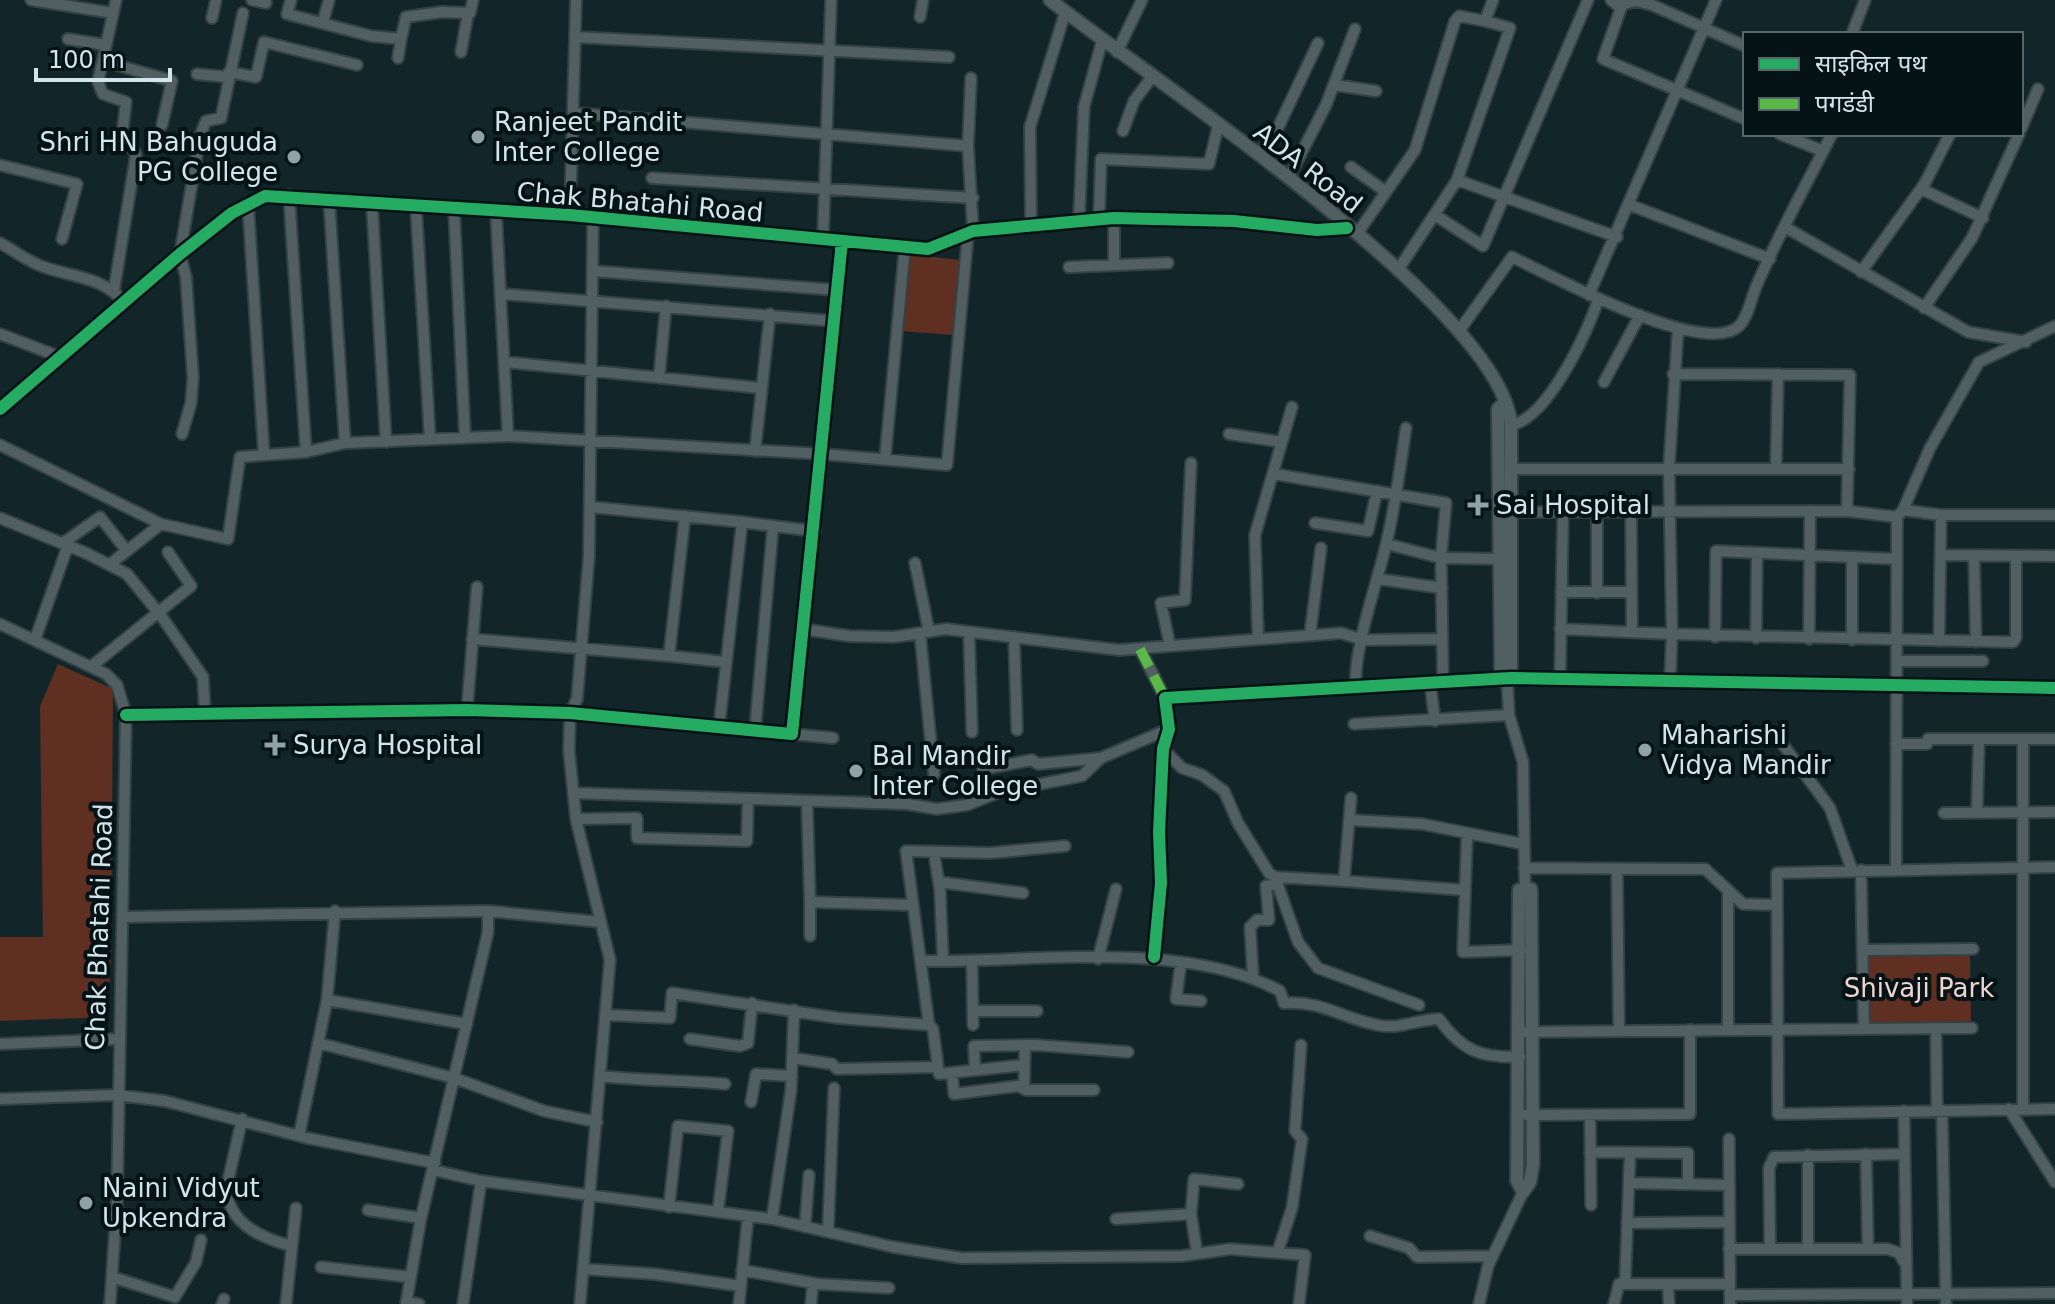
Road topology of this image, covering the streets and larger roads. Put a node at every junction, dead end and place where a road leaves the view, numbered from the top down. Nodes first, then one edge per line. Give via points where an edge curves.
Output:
1 (31, 0) edge
2 (116, 0) edge
3 (216, 0) edge
4 (252, 0) edge
5 (291, 0) edge
6 (329, 0) edge
7 (473, 0) edge
8 (574, 0) edge
9 (831, 0) edge
10 (923, 0) edge
11 (1142, 0) edge
12 (1493, 0) edge
13 (1588, 0) edge
14 (1716, 0) edge
15 (1865, 0) edge
16 (1052, 1) edge
17 (1616, 2) edge
18 (1653, 2) edge
19 (266, 3) dead end
20 (113, 13) junction
21 (243, 13) dead end
22 (468, 13) junction
23 (1065, 13) junction
24 (920, 17) dead end
25 (212, 18) dead end
26 (1485, 21) junction
27 (323, 22) junction
28 (1704, 27) junction
29 (1355, 29) dead end
30 (1853, 32) edge
31 (575, 37) junction
32 (68, 39) dead end
33 (401, 39) junction
34 (1102, 41) junction
35 (1318, 43) dead end
36 (106, 45) junction
37 (1743, 45) edge
38 (832, 48) junction
39 (461, 52) dead end
40 (1117, 52) junction
41 (949, 57) dead end
42 (398, 58) dead end
43 (103, 61) junction
44 (357, 65) dead end
45 (197, 74) dead end
46 (228, 75) junction
47 (1152, 77) junction
48 (971, 78) dead end
49 (1334, 85) junction
50 (2038, 89) dead end
51 (1376, 91) dead end
52 (1678, 92) junction
53 (574, 113) junction
54 (1743, 118) edge
55 (2023, 123) edge
56 (162, 125) dead end
57 (1218, 126) junction
58 (1123, 131) dead end
59 (827, 136) junction
60 (1785, 136) edge
61 (1831, 136) edge
62 (1949, 136) edge
63 (2018, 136) edge
64 (968, 146) junction
65 (1823, 151) junction
66 (1259, 153) junction
67 (0, 165) edge
68 (1351, 167) dead end
69 (1289, 177) junction
70 (652, 178) dead end
71 (1457, 180) junction
72 (1921, 189) junction
73 (825, 190) junction
74 (1386, 192) junction
75 (289, 195) junction
76 (1507, 197) junction
77 (973, 198) junction
78 (329, 199) junction
79 (248, 203) junction
80 (372, 204) junction
81 (1630, 205) junction
82 (416, 207) junction
83 (454, 210) junction
84 (496, 212) junction
85 (570, 215) junction
86 (1435, 215) junction
87 (593, 218) junction
88 (1114, 218) junction
89 (1983, 218) junction
90 (1099, 219) junction
91 (1079, 220) junction
92 (1031, 227) junction
93 (1785, 227) junction
94 (1352, 231) junction
95 (970, 233) junction
96 (1617, 237) junction
97 (62, 239) dead end
98 (823, 239) junction
99 (842, 241) junction
100 (0, 243) edge
101 (905, 246) junction
102 (180, 254) junction
103 (1770, 259) junction
104 (1168, 263) dead end
105 (1114, 265) junction
106 (1069, 267) dead end
107 (1398, 270) junction
108 (593, 271) junction
109 (1861, 272) junction
110 (114, 290) junction
111 (837, 290) junction
112 (501, 294) junction
113 (1594, 297) junction
114 (592, 300) junction
115 (123, 301) junction
116 (666, 306) junction
117 (1924, 308) junction
118 (770, 314) junction
119 (1640, 315) junction
120 (834, 321) junction
121 (2055, 326) edge
122 (1678, 329) junction
123 (1459, 331) junction
124 (0, 334) edge
125 (2026, 342) junction
126 (60, 357) junction
127 (505, 362) junction
128 (592, 373) junction
129 (1673, 374) junction
130 (1778, 374) junction
131 (659, 378) junction
132 (1604, 382) dead end
133 (761, 388) junction
134 (1504, 403) junction
135 (1292, 407) dead end
136 (0, 409) edge
137 (1511, 425) junction
138 (1406, 428) dead end
139 (182, 434) dead end
140 (1229, 434) dead end
141 (508, 436) junction
142 (465, 437) junction
143 (430, 439) junction
144 (593, 440) junction
145 (386, 442) junction
146 (1282, 442) junction
147 (345, 443) junction
148 (0, 445) edge
149 (755, 451) junction
150 (306, 452) junction
151 (822, 454) junction
152 (264, 455) junction
153 (885, 459) junction
154 (1191, 463) dead end
155 (1669, 468) junction
156 (1511, 469) junction
157 (1776, 469) junction
158 (1849, 469) junction
159 (1274, 474) junction
160 (1377, 491) junction
161 (1396, 494) junction
162 (591, 507) junction
163 (1597, 511) junction
164 (1631, 511) junction
165 (1810, 511) junction
166 (1847, 511) junction
167 (1511, 512) junction
168 (1563, 512) junction
169 (1669, 512) junction
170 (1900, 514) junction
171 (1941, 515) junction
172 (2055, 515) edge
173 (685, 516) junction
174 (0, 518) edge
175 (742, 522) junction
176 (1315, 523) dead end
177 (161, 524) junction
178 (773, 526) junction
179 (815, 531) junction
180 (66, 544) junction
181 (1387, 544) junction
182 (1321, 548) dead end
183 (127, 551) junction
184 (168, 552) dead end
185 (1757, 553) junction
186 (1810, 555) junction
187 (1942, 555) junction
188 (1974, 556) junction
189 (2016, 556) junction
190 (2055, 556) edge
191 (1852, 557) junction
192 (1441, 558) junction
193 (1505, 559) junction
194 (1897, 559) junction
195 (915, 563) dead end
196 (109, 565) junction
197 (1378, 579) junction
198 (477, 587) dead end
199 (1442, 588) junction
200 (1561, 592) junction
201 (1631, 592) junction
202 (1597, 593) junction
203 (157, 610) junction
204 (0, 624) edge
205 (803, 629) junction
206 (1560, 629) junction
207 (1632, 630) junction
208 (924, 632) junction
209 (969, 632) junction
210 (1672, 634) junction
211 (1310, 635) junction
212 (1014, 637) junction
213 (1715, 637) junction
214 (1756, 638) junction
215 (472, 639) junction
216 (1258, 639) junction
217 (1442, 639) junction
218 (1809, 639) junction
219 (35, 640) junction
220 (1363, 640) junction
221 (1852, 640) junction
222 (1897, 641) junction
223 (1939, 641) junction
224 (1976, 642) junction
225 (582, 646) junction
226 (1170, 646) junction
227 (1140, 649) junction
228 (669, 656) junction
229 (1897, 661) junction
230 (1983, 661) dead end
231 (726, 662) junction
232 (93, 665) junction
233 (1560, 678) junction
234 (1506, 679) junction
235 (1670, 680) junction
236 (1430, 682) junction
237 (1443, 682) junction
238 (1896, 684) junction
239 (1356, 686) junction
240 (2055, 688) edge
241 (1165, 698) junction
242 (467, 710) junction
243 (570, 713) junction
244 (205, 714) junction
245 (126, 715) junction
246 (1509, 715) junction
247 (1435, 721) junction
248 (1354, 724) dead end
249 (719, 728) junction
250 (1169, 729) junction
251 (1017, 730) dead end
252 (755, 731) junction
253 (972, 732) dead end
254 (792, 734) junction
255 (833, 738) dead end
256 (1979, 739) junction
257 (2023, 739) junction
258 (2055, 739) edge
259 (1781, 742) dead end
260 (1896, 744) junction
261 (1163, 749) junction
262 (1101, 758) junction
263 (983, 769) dead end
264 (934, 774) dead end
265 (573, 793) junction
266 (637, 795) junction
267 (1351, 798) dead end
268 (748, 799) junction
269 (807, 801) junction
270 (1977, 812) junction
271 (2023, 812) junction
272 (2055, 812) edge
273 (1944, 813) dead end
274 (637, 818) junction
275 (576, 819) junction
276 (1350, 820) junction
277 (1467, 836) junction
278 (1523, 844) junction
279 (1065, 846) dead end
280 (934, 853) junction
281 (2055, 867) edge
282 (1524, 868) junction
283 (2023, 868) junction
284 (1617, 869) junction
285 (1856, 870) junction
286 (1896, 870) junction
287 (1276, 881) junction
288 (1344, 881) junction
289 (939, 882) junction
290 (1525, 888) junction
291 (1116, 889) dead end
292 (1464, 890) junction
293 (1023, 893) dead end
294 (1728, 893) junction
295 (810, 902) junction
296 (912, 905) junction
297 (1777, 905) junction
298 (335, 911) junction
299 (488, 911) junction
300 (124, 917) junction
301 (601, 922) junction
302 (810, 936) dead end
303 (1973, 949) dead end
304 (1521, 950) junction
305 (1863, 950) junction
306 (1154, 957) junction
307 (1098, 959) junction
308 (922, 961) junction
309 (943, 961) junction
310 (972, 961) junction
311 (1181, 962) junction
312 (1253, 976) junction
313 (327, 1000) junction
314 (1201, 1001) dead end
315 (752, 1003) junction
316 (1419, 1005) dead end
317 (794, 1010) junction
318 (973, 1011) junction
319 (1037, 1011) dead end
320 (608, 1015) junction
321 (467, 1024) junction
322 (929, 1025) junction
323 (973, 1025) dead end
324 (1972, 1028) dead end
325 (1864, 1029) junction
326 (1936, 1029) junction
327 (1690, 1030) junction
328 (1728, 1030) junction
329 (1778, 1030) junction
330 (1619, 1031) junction
331 (1526, 1032) junction
332 (118, 1039) junction
333 (690, 1039) dead end
334 (318, 1043) junction
335 (0, 1044) edge
336 (1025, 1045) junction
337 (1301, 1045) dead end
338 (1128, 1052) dead end
339 (1520, 1057) junction
340 (793, 1058) junction
341 (1024, 1065) junction
342 (938, 1067) junction
343 (975, 1070) junction
344 (952, 1073) junction
345 (600, 1076) junction
346 (792, 1076) junction
347 (454, 1078) junction
348 (725, 1084) dead end
349 (834, 1088) dead end
350 (1024, 1089) junction
351 (1094, 1090) dead end
352 (117, 1095) junction
353 (0, 1099) edge
354 (751, 1102) dead end
355 (2009, 1109) junction
356 (2023, 1109) junction
357 (2055, 1109) edge
358 (1940, 1110) junction
359 (1904, 1111) junction
360 (1526, 1115) junction
361 (1590, 1115) junction
362 (242, 1119) junction
363 (597, 1122) junction
364 (299, 1136) junction
365 (1729, 1139) dead end
366 (1590, 1152) junction
367 (1630, 1153) junction
368 (1866, 1154) junction
369 (1904, 1154) junction
370 (1808, 1155) junction
371 (434, 1167) junction
372 (809, 1175) dead end
373 (481, 1181) junction
374 (2055, 1182) edge
375 (1629, 1183) junction
376 (1238, 1184) dead end
377 (1688, 1184) junction
378 (1729, 1185) junction
379 (1523, 1192) joint
380 (589, 1197) junction
381 (1591, 1205) dead end
382 (669, 1207) junction
383 (296, 1208) dead end
384 (368, 1210) dead end
385 (718, 1211) junction
386 (1191, 1214) junction
387 (748, 1216) junction
388 (421, 1218) junction
389 (772, 1219) junction
390 (1116, 1219) dead end
391 (1729, 1222) junction
392 (1627, 1223) junction
393 (805, 1227) junction
394 (828, 1232) junction
395 (1370, 1236) dead end
396 (201, 1240) dead end
397 (292, 1246) junction
398 (1770, 1248) junction
399 (1729, 1249) junction
400 (1808, 1249) junction
401 (1868, 1249) junction
402 (1278, 1251) junction
403 (1197, 1253) junction
404 (1493, 1256) junction
405 (321, 1267) dead end
406 (1906, 1267) junction
407 (583, 1269) junction
408 (742, 1270) junction
409 (112, 1277) junction
410 (410, 1277) junction
411 (813, 1283) junction
412 (1625, 1284) junction
413 (1668, 1284) junction
414 (741, 1286) junction
415 (889, 1288) dead end
416 (2055, 1293) edge
417 (1730, 1294) edge
418 (1778, 1299) edge
419 (1906, 1299) edge
420 (1946, 1299) edge
421 (406, 1303) edge
422 (110, 1304) edge
423 (286, 1304) edge
424 (419, 1304) edge
425 (463, 1304) edge
426 (580, 1304) edge
427 (739, 1304) edge
428 (811, 1304) edge
429 (1299, 1304) edge
430 (1479, 1304) edge
431 (1614, 1304) edge
432 (1669, 1304) edge

1 - 20 street
2 - 20 street
3 - 25 street
4 - 19 street
5 - 27 street via 287,14
6 - 27 street
7 - 22 street
8 - 31 street
9 - 38 street
10 - 24 street
11 - 40 street
12 - 26 street
13 - 76 street
14 - 28 street
15 - 30 street
16 - 23 street, ADA Road
17 - 18 street
17 - 52 street via 1603,59
18 - 28 street
20 - 36 street
21 - 46 street
22 - 33 street via 406,17
22 - 39 street
23 - 34 street, ADA Road
23 - 92 street via 1030,127
26 - 71 street via 1510,28
26 - 74 street via 1459,16 1455,21 1415,150
27 - 33 street
28 - 37 street
28 - 52 street
29 - 49 street
31 - 38 street
31 - 53 street
32 - 36 street
33 - 42 street
34 - 40 street, ADA Road
34 - 91 street via 1084,107
35 - 66 street via 1277,130
36 - 43 street
38 - 41 street
38 - 59 street
40 - 47 street, ADA Road
43 - 56 street via 172,81
43 - 110 street via 100,90 126,102 121,144 136,155
44 - 46 street via 264,42 256,77
45 - 46 street
46 - 102 street via 221,118 206,121 200,136
47 - 57 street, ADA Road
47 - 58 street via 1134,101
48 - 64 street
49 - 51 street
49 - 69 street
50 - 55 street
52 - 54 street
52 - 81 street
53 - 59 street
53 - 85 street
57 - 66 street, ADA Road
57 - 90 street via 1209,164 1101,159
59 - 64 street
59 - 73 street
60 - 65 street
61 - 65 street
62 - 72 street
63 - 89 street
64 - 77 street
65 - 93 street
66 - 69 street, ADA Road
67 - 97 street via 77,184
68 - 74 street
69 - 94 street, ADA Road
70 - 73 street
71 - 76 street
71 - 86 street
72 - 89 street
72 - 109 street
73 - 77 street
73 - 98 street
74 - 94 street
75 - 78 street, Chak Bhatahi Road
75 - 79 street, Chak Bhatahi Road
75 - 150 street
76 - 86 street via 1483,246
76 - 96 street
77 - 95 street
78 - 80 street, Chak Bhatahi Road
78 - 147 street
79 - 102 street, Chak Bhatahi Road
79 - 152 street
80 - 82 street, Chak Bhatahi Road
80 - 145 street
81 - 96 street
81 - 103 street
82 - 83 street, Chak Bhatahi Road
82 - 143 street
83 - 84 street, Chak Bhatahi Road
83 - 142 street
84 - 85 street, Chak Bhatahi Road
84 - 112 street
85 - 87 street, Chak Bhatahi Road
86 - 107 street
87 - 98 street, Chak Bhatahi Road
87 - 108 street
88 - 90 street, Chak Bhatahi Road
88 - 94 street, Chak Bhatahi Road
88 - 105 street
89 - 117 street
90 - 91 street, Chak Bhatahi Road
91 - 92 street, Chak Bhatahi Road
92 - 95 street, Chak Bhatahi Road
93 - 103 street
93 - 109 street
94 - 107 street, ADA Road
95 - 101 street, Chak Bhatahi Road via 928,249
95 - 153 street via 947,465
96 - 113 street
98 - 99 street, Chak Bhatahi Road
99 - 101 street, Chak Bhatahi Road
99 - 111 street
100 - 110 street via 41,266
101 - 153 street
102 - 115 street, Chak Bhatahi Road
102 - 139 street via 193,378
103 - 122 street via 1735,329
104 - 105 street
105 - 106 street
107 - 123 street, ADA Road
108 - 111 street
108 - 114 street
109 - 117 street
110 - 115 street
111 - 120 street
112 - 114 street
112 - 127 street
113 - 119 street
113 - 123 street via 1512,257
113 - 137 street via 1546,402 1523,423
114 - 116 street
114 - 128 street
115 - 126 street, Chak Bhatahi Road
116 - 118 street
116 - 131 street
117 - 125 street via 1968,332
118 - 120 street
118 - 133 street
119 - 122 street
119 - 132 street
120 - 151 street
121 - 125 street
122 - 129 street
123 - 134 street, ADA Road via 1493,373
124 - 126 street
125 - 170 street via 1979,362
126 - 136 street, Chak Bhatahi Road
127 - 128 street
127 - 141 street
128 - 131 street
128 - 144 street
129 - 130 street
129 - 155 street
130 - 157 street
130 - 158 street via 1850,375
131 - 133 street
133 - 149 street
134 - 137 street, ADA Road
134 - 193 street via 1498,409
135 - 146 street
137 - 156 street, ADA Road
138 - 161 street
140 - 146 street
141 - 142 street
141 - 144 street
142 - 143 street
143 - 145 street
144 - 149 street
144 - 162 street
145 - 147 street
146 - 159 street
147 - 150 street
148 - 177 street
149 - 151 street
150 - 152 street
151 - 153 street
151 - 179 street
152 - 177 street via 240,457 228,539
154 - 226 street via 1185,600 1161,603
155 - 156 street
155 - 157 street
155 - 169 street
156 - 167 street, ADA Road
157 - 158 street
158 - 166 street
159 - 160 street
159 - 216 street via 1255,535
160 - 161 street
160 - 176 street via 1368,531
161 - 181 street
161 - 192 street via 1446,503
162 - 173 street
162 - 225 street
163 - 164 street
163 - 168 street
163 - 202 street
164 - 169 street
164 - 201 street
165 - 166 street
165 - 169 street
165 - 186 street
166 - 170 street
167 - 168 street
167 - 193 street, ADA Road
168 - 200 street
169 - 210 street
170 - 171 street
170 - 194 street
171 - 172 street
171 - 187 street
173 - 175 street
173 - 228 street
174 - 180 street
175 - 178 street
175 - 231 street
177 - 183 street
178 - 179 street
178 - 252 street
179 - 205 street
180 - 183 street via 100,517
180 - 196 street
180 - 219 street
181 - 192 street
181 - 197 street
182 - 211 street
183 - 196 street
184 - 203 street via 191,586
185 - 186 street
185 - 213 street via 1716,551
185 - 214 street
186 - 191 street
186 - 218 street
187 - 188 street
187 - 223 street
188 - 189 street
188 - 224 street
189 - 190 street
189 - 224 street via 2016,638
191 - 194 street
191 - 221 street
192 - 193 street
192 - 199 street
193 - 234 street
194 - 222 street
195 - 208 street
196 - 203 street via 127,574
197 - 199 street
197 - 220 street
198 - 215 street
199 - 217 street
200 - 202 street
200 - 206 street
201 - 202 street
201 - 207 street
203 - 232 street
203 - 244 street via 203,677
204 - 219 street, Chak Bhatahi Road
205 - 208 street via 849,636
205 - 254 street
206 - 207 street
206 - 233 street
207 - 210 street
208 - 209 street
208 - 264 street
209 - 212 street
209 - 253 street
210 - 213 street
210 - 235 street
211 - 216 street
211 - 220 street via 1341,633
212 - 227 street
212 - 251 street
213 - 214 street
214 - 218 street
215 - 225 street
215 - 242 street
216 - 226 street
217 - 220 street
217 - 237 street
218 - 221 street
219 - 232 street, Chak Bhatahi Road
220 - 239 street via 1354,664
221 - 222 street
222 - 223 street
222 - 229 street
223 - 224 street
225 - 228 street
225 - 243 street via 577,699
226 - 227 street
227 - 241 street
228 - 231 street
229 - 230 street
229 - 238 street
231 - 249 street
232 - 245 street, Chak Bhatahi Road via 117,685
233 - 234 street
233 - 235 street
234 - 237 street
234 - 246 street
235 - 238 street
236 - 237 street
236 - 239 street
236 - 247 street
238 - 240 street
238 - 260 street
239 - 241 street
241 - 250 street
242 - 243 street
242 - 244 street
243 - 249 street
243 - 265 street
244 - 245 street
245 - 300 street, Chak Bhatahi Road
246 - 247 street
246 - 278 street via 1523,762
247 - 248 street
249 - 252 street
250 - 261 street
250 - 262 street
252 - 254 street
254 - 255 street
256 - 257 street
256 - 260 street
256 - 270 street
257 - 258 street
257 - 271 street
259 - 285 street via 1830,808
260 - 286 street
261 - 287 street via 1182,768 1224,791 1258,858
261 - 306 street
262 - 263 street via 1038,764 1032,760
262 - 269 street via 1082,776 999,792 967,805 937,809
265 - 266 street
265 - 275 street
266 - 268 street
266 - 274 street
267 - 276 street
268 - 269 street
268 - 274 street via 747,841 637,838
269 - 295 street
270 - 271 street
270 - 273 street
271 - 272 street
271 - 283 street
274 - 275 street
275 - 301 street
276 - 277 street via 1422,824
276 - 288 street
277 - 278 street
277 - 292 street
278 - 282 street
279 - 280 street
280 - 289 street
280 - 296 street via 906,851
281 - 283 street
282 - 284 street
282 - 290 street
283 - 286 street
283 - 356 street
284 - 294 street via 1705,869
284 - 330 street
285 - 286 street
285 - 297 street via 1781,871
285 - 305 street
287 - 288 street
287 - 312 street via 1266,886 1269,920 1257,920 1250,927
287 - 316 street via 1298,942 1318,968
288 - 292 street
289 - 293 street
289 - 309 street
290 - 304 street
290 - 331 street
291 - 307 street
292 - 304 street via 1463,952
294 - 297 street via 1743,904
294 - 328 street
295 - 296 street
295 - 302 street
296 - 308 street
297 - 329 street
298 - 299 street
298 - 300 street
298 - 313 street
299 - 301 street
299 - 321 street
300 - 332 street, Chak Bhatahi Road
301 - 320 street via 610,960
303 - 305 street
304 - 331 street
305 - 325 street
306 - 307 street
306 - 311 street
307 - 310 street
308 - 309 street
308 - 322 street
309 - 310 street
310 - 318 street
311 - 312 street
311 - 314 street via 1176,999
312 - 339 street via 1280,991 1284,1003 1311,1002 1377,1025 1410,1026 1419,1019 1439,1019 1458,1044 1474,1052
313 - 321 street
313 - 334 street
315 - 317 street
315 - 320 street via 672,993 670,1018
315 - 333 street via 748,1043
317 - 322 street
317 - 340 street
318 - 319 street
318 - 323 street
320 - 345 street
321 - 347 street
322 - 342 street
324 - 326 street
325 - 326 street
325 - 329 street
326 - 358 street
327 - 328 street
327 - 330 street
327 - 361 street via 1690,1114
328 - 329 street
329 - 359 street via 1778,1114
330 - 331 street
331 - 339 street
331 - 360 street
332 - 335 street
332 - 352 street, Chak Bhatahi Road
334 - 347 street
334 - 364 street
336 - 338 street
336 - 341 street
336 - 343 street via 974,1046
337 - 402 street via 1295,1131 1302,1139 1292,1208
339 - 360 street
340 - 342 street via 837,1069
340 - 346 street
341 - 343 street
341 - 350 street
342 - 344 street via 939,1074
343 - 344 street
344 - 350 street via 954,1094 994,1087
345 - 348 street
345 - 363 street
346 - 354 street via 756,1074
346 - 389 street
347 - 363 street via 544,1111
347 - 371 street
349 - 394 street
350 - 351 street
352 - 353 street
352 - 362 street
352 - 409 street, Chak Bhatahi Road
355 - 356 street
355 - 358 street
355 - 374 street
356 - 357 street
358 - 359 street
358 - 420 street
359 - 369 street
360 - 361 street
360 - 379 street via 1517,1181
361 - 366 street
362 - 364 street
362 - 397 street via 227,1199 254,1234
363 - 380 street
364 - 371 street
365 - 378 street
366 - 367 street
366 - 381 street
367 - 375 street
367 - 377 street via 1688,1153
368 - 369 street
368 - 370 street
368 - 401 street
369 - 406 street
370 - 398 street via 1771,1160
370 - 400 street
371 - 373 street
371 - 388 street
372 - 393 street
373 - 380 street
373 - 425 street
375 - 377 street
375 - 392 street
376 - 386 street via 1194,1179
377 - 378 street
378 - 391 street
379 - 404 street
380 - 382 street
380 - 407 street
382 - 385 street
382 - 385 street via 678,1126 728,1131
383 - 397 street
384 - 388 street
385 - 387 street
386 - 390 street
386 - 403 street
387 - 389 street
387 - 408 street
388 - 410 street
389 - 393 street
391 - 392 street
391 - 399 street
392 - 412 street
393 - 394 street
394 - 403 street via 962,1258
395 - 404 street via 1409,1248 1417,1257
396 - 409 street via 196,1262 175,1297
397 - 423 street
398 - 399 street
398 - 400 street
399 - 417 street
400 - 401 street
401 - 406 street via 1896,1251
402 - 403 street
402 - 429 street via 1305,1255
404 - 430 street
405 - 410 street
406 - 419 street
407 - 414 street
407 - 426 street
408 - 411 street
408 - 414 street
409 - 422 street, Chak Bhatahi Road
410 - 421 street
411 - 415 street
411 - 428 street
412 - 413 street
412 - 431 street via 1617,1285
413 - 417 street
413 - 432 street
414 - 427 street
416 - 420 street
417 - 418 street
418 - 419 street
419 - 420 street
421 - 424 street

